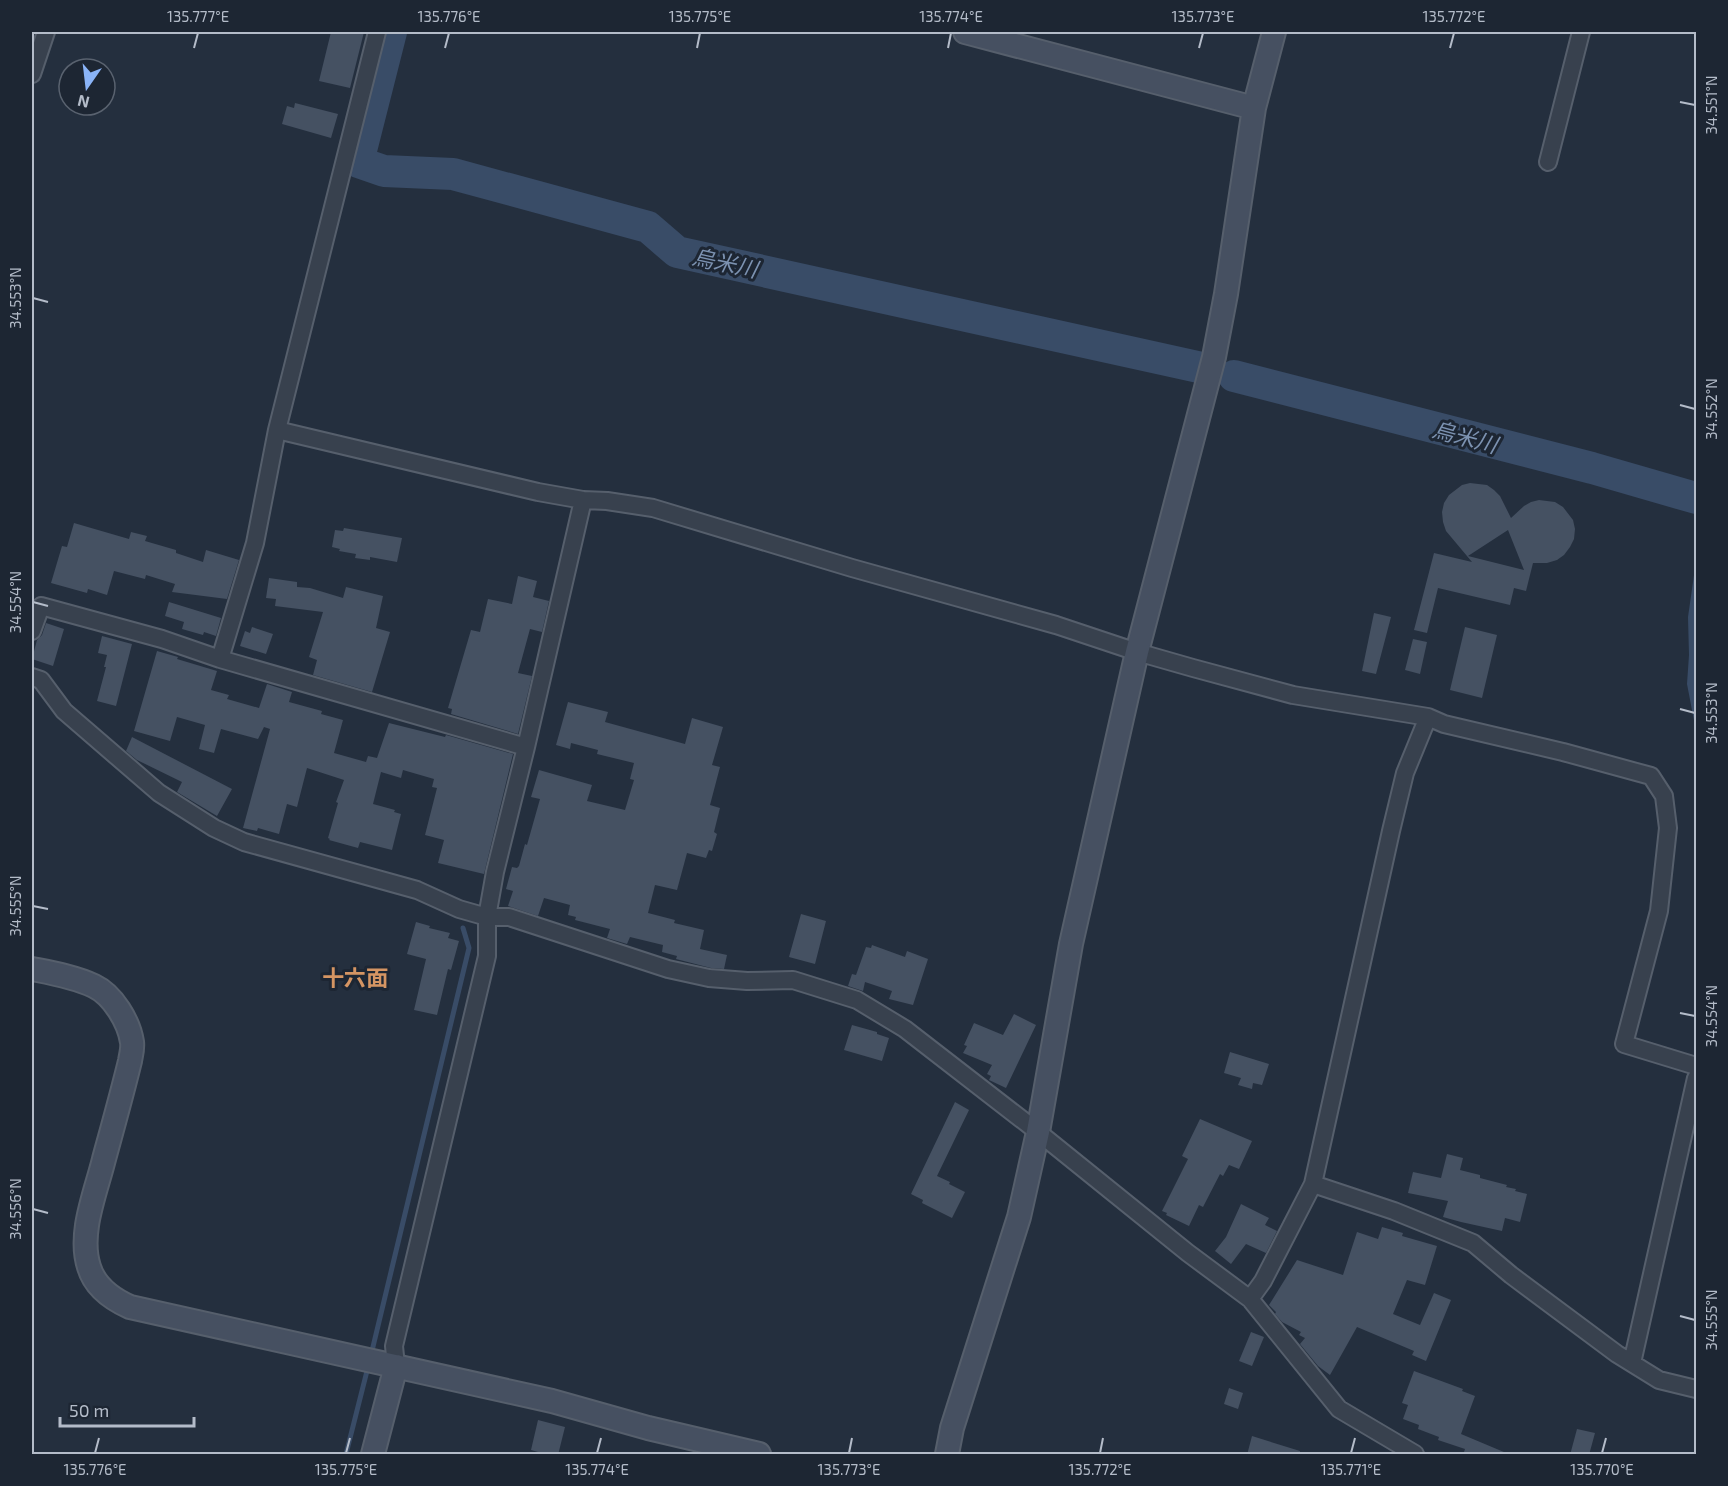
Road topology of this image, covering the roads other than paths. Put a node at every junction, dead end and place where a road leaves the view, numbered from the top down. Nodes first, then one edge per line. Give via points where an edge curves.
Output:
1 (46, 32) edge
2 (377, 32) edge
3 (965, 32) edge
4 (1274, 32) edge
5 (1581, 32) edge
6 (32, 74) edge
7 (1254, 108) junction
8 (1548, 162) dead end
9 (277, 430) junction
10 (583, 500) junction
11 (32, 631) edge
12 (1137, 652) junction
13 (220, 659) junction
14 (32, 677) edge
15 (1428, 717) junction
16 (526, 747) junction
17 (488, 916) junction
18 (32, 969) edge
19 (1696, 1066) edge
20 (1696, 1078) edge
21 (1038, 1132) junction
22 (1313, 1184) junction
23 (1250, 1299) junction
24 (1632, 1363) junction
25 (389, 1365) junction
26 (1696, 1389) edge
27 (374, 1455) edge
28 (759, 1455) edge
29 (947, 1455) edge
30 (1415, 1455) edge

1 - 6 street
2 - 9 street
3 - 7 street
4 - 7 street
5 - 8 street
7 - 12 street via 1214,357
9 - 10 street
9 - 13 street via 255,543
10 - 12 street via 663,510
10 - 16 street
11 - 13 street via 41,606
12 - 15 street via 1293,695
12 - 21 street via 1071,944
13 - 16 street
14 - 17 street via 41,680 64,711 159,793 214,828 244,842 417,890 459,909
15 - 19 street via 1651,776 1664,796 1668,828 1659,911 1624,1044
15 - 22 street via 1406,773 1391,831
16 - 17 street
17 - 21 street via 509,917 668,969 709,978 793,980 857,1000 905,1029
17 - 25 street via 487,956
18 - 25 street via 97,987 111,1000 129,1028 130,1061 86,1234 88,1266 103,1290 130,1307
20 - 24 street
21 - 23 street
21 - 29 street via 1019,1217 952,1428
22 - 23 street
22 - 24 street via 1473,1243
23 - 30 street via 1339,1409
24 - 26 street via 1659,1380
25 - 27 street
25 - 28 street via 552,1401

